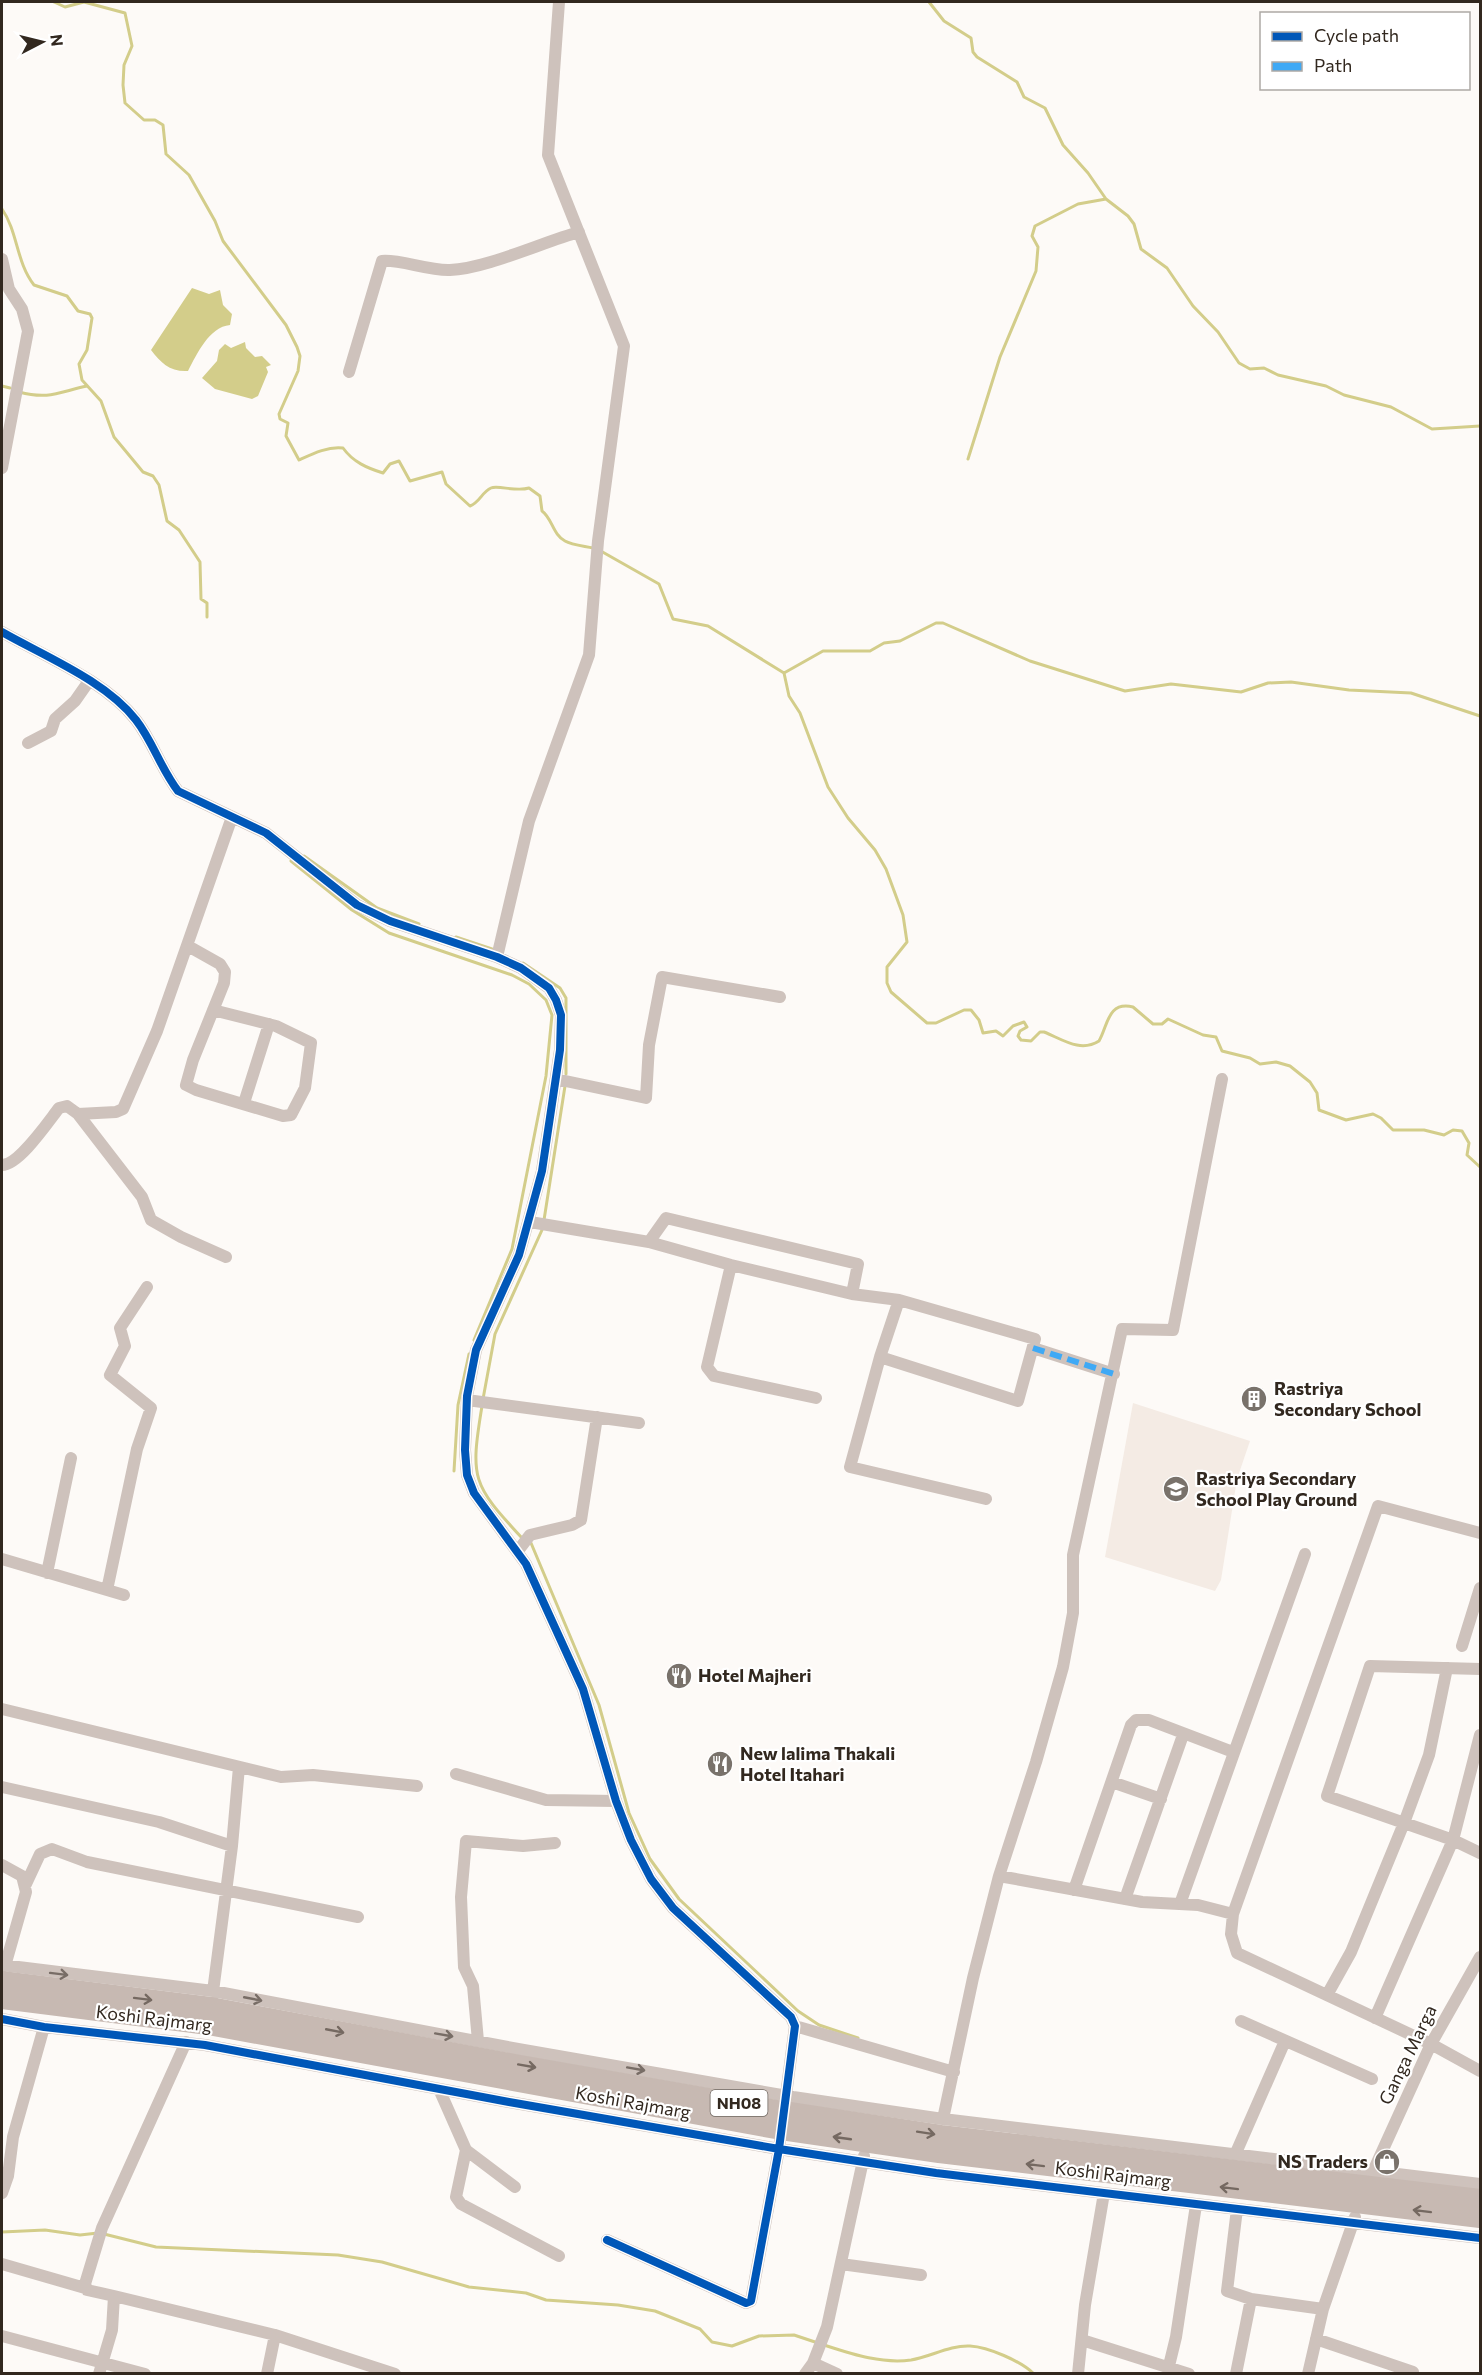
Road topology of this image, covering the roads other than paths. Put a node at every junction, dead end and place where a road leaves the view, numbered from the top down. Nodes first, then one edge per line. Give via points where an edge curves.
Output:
1 (559, 2) edge
2 (579, 232) junction
3 (2, 259) edge
4 (350, 372) dead end
5 (2, 468) edge
6 (2, 632) edge
7 (89, 681) junction
8 (28, 743) dead end
9 (232, 817) junction
10 (188, 946) junction
11 (497, 957) junction
12 (780, 997) dead end
13 (213, 1010) junction
14 (269, 1024) junction
15 (556, 1079) junction
16 (1222, 1079) dead end
17 (244, 1103) junction
18 (78, 1114) junction
19 (2, 1165) edge
20 (530, 1222) junction
21 (649, 1242) junction
22 (226, 1257) dead end
23 (731, 1265) junction
24 (147, 1287) dead end
25 (852, 1294) junction
26 (898, 1300) junction
27 (1033, 1348) junction
28 (880, 1357) junction
29 (1114, 1374) junction
30 (816, 1398) dead end
31 (467, 1400) junction
32 (597, 1417) junction
33 (639, 1423) dead end
34 (70, 1458) dead end
35 (986, 1499) dead end
36 (1480, 1533) edge
37 (517, 1552) junction
38 (1305, 1554) dead end
39 (2, 1559) edge
40 (47, 1573) junction
41 (1480, 1588) edge
42 (106, 1590) junction
43 (124, 1595) dead end
44 (1462, 1646) dead end
45 (1447, 1668) junction
46 (1480, 1669) edge
47 (2, 1709) edge
48 (1183, 1735) junction
49 (1480, 1735) edge
50 (1233, 1752) junction
51 (239, 1767) junction
52 (456, 1774) dead end
53 (1112, 1782) junction
54 (417, 1786) dead end
55 (2, 1787) edge
56 (1161, 1799) junction
57 (616, 1801) junction
58 (1404, 1823) junction
59 (1453, 1840) junction
60 (555, 1843) dead end
61 (232, 1846) junction
62 (1480, 1850) edge
63 (2, 1865) edge
64 (999, 1876) junction
65 (26, 1884) junction
66 (226, 1889) junction
67 (1074, 1890) junction
68 (1125, 1899) junction
69 (1180, 1904) junction
70 (1233, 1914) junction
71 (358, 1917) dead end
72 (1479, 1963) edge
73 (3, 1971) edge
74 (1327, 1995) junction
75 (2, 1999) edge
76 (211, 2008) junction
77 (1375, 2018) junction
78 (2, 2019) edge
79 (1240, 2021) dead end
80 (795, 2026) junction
81 (44, 2027) junction
82 (478, 2041) junction
83 (1285, 2041) junction
84 (186, 2042) junction
85 (1431, 2044) junction
86 (205, 2045) junction
87 (1480, 2071) edge
88 (954, 2072) junction
89 (1372, 2079) dead end
90 (439, 2089) junction
91 (871, 2119) junction
92 (943, 2120) junction
93 (782, 2121) junction
94 (466, 2150) junction
95 (1235, 2155) junction
96 (863, 2161) junction
97 (1480, 2184) edge
98 (515, 2187) dead end
99 (1366, 2187) junction
100 (2, 2193) edge
101 (1104, 2193) junction
102 (1480, 2199) edge
103 (1196, 2205) junction
104 (1237, 2209) junction
105 (1480, 2218) edge
106 (1353, 2223) junction
107 (1480, 2238) edge
108 (607, 2240) dead end
109 (559, 2256) dead end
110 (2, 2264) edge
111 (841, 2264) junction
112 (921, 2275) dead end
113 (85, 2288) junction
114 (114, 2296) junction
115 (1251, 2299) junction
116 (1323, 2309) junction
117 (275, 2335) junction
118 (2, 2336) edge
119 (1316, 2339) junction
120 (1082, 2340) junction
121 (813, 2363) junction
122 (100, 2368) edge
123 (1167, 2370) edge
124 (1413, 2372) dead end
125 (145, 2373) edge
126 (267, 2373) edge
127 (394, 2373) edge
128 (805, 2373) edge
129 (837, 2373) edge
130 (1078, 2373) edge
131 (1189, 2373) edge
132 (1236, 2373) edge
133 (1308, 2373) edge

1 - 2 street via 548,156
2 - 4 street via 452,270 382,261
2 - 11 street via 624,346 598,546 589,655 529,821
3 - 5 street via 9,289 22,309 28,331
6 - 7 street
7 - 8 street via 55,719 51,731
7 - 9 street via 134,717 178,791
9 - 10 street
9 - 11 street via 266,833 357,905 390,921
10 - 13 street via 220,964 225,972
10 - 18 street via 123,1108 116,1112
11 - 15 street via 549,988 556,1000 561,1014
12 - 15 street via 662,977 649,1045 646,1098
13 - 14 street
13 - 17 street via 186,1085
14 - 17 street
14 - 17 street via 311,1042 305,1088 291,1115
15 - 20 street
16 - 29 street via 1173,1330 1122,1329
18 - 19 street via 67,1106 59,1108 12,1163
18 - 22 street via 142,1197 151,1220
20 - 21 street
20 - 31 street via 510,1280 476,1350
21 - 23 street
21 - 25 street via 666,1218 858,1264
23 - 25 street
23 - 30 street via 708,1367 714,1376
24 - 42 street via 120,1328 125,1346 110,1376 151,1408 137,1449
25 - 26 street
26 - 27 street via 1035,1340
26 - 28 street
27 - 28 street via 1018,1401
27 - 29 street
28 - 35 street via 850,1467
29 - 64 street via 1073,1555 1073,1613 1063,1667
31 - 32 street
31 - 37 street via 467,1475 474,1493
32 - 33 street
32 - 37 street via 581,1520 530,1536
34 - 40 street
36 - 70 street via 1378,1506
37 - 57 street via 583,1689
38 - 50 street
39 - 40 street
40 - 42 street
41 - 44 street
42 - 43 street
45 - 46 street
45 - 58 street via 1429,1755
45 - 58 street via 1370,1666 1327,1796
47 - 51 street
48 - 50 street
48 - 53 street via 1149,1720 1136,1720
48 - 56 street
49 - 59 street
50 - 69 street
51 - 54 street via 282,1777 313,1775
51 - 61 street
52 - 57 street via 546,1800
53 - 56 street
53 - 67 street
55 - 61 street via 148,1819
56 - 68 street
57 - 80 street via 651,1879 673,1908 791,2017
58 - 59 street
58 - 74 street via 1351,1952
59 - 62 street
59 - 77 street
60 - 82 street via 523,1846 466,1841 461,1897 464,1967 473,1986
61 - 66 street
63 - 65 street via 22,1875
64 - 67 street
64 - 88 street
65 - 66 street via 40,1854 52,1849 87,1862
65 - 73 street
66 - 71 street
66 - 76 street
67 - 68 street
68 - 69 street
69 - 70 street
70 - 74 street via 1231,1934 1237,1953
72 - 85 street, Ganga Marga
73 -> 76 main road, Koshi Rajmarg / NH08
74 - 77 street
75 - 76 main road, Koshi Rajmarg / NH08
76 -> 82 street
76 - 86 street
76 - 93 main road, Koshi Rajmarg / NH08
77 - 85 street
78 - 81 street
79 - 83 street
80 - 88 street
80 - 93 street
81 - 84 street
81 - 100 street via 13,2137
82 -> 93 street
83 - 89 street
83 - 95 street
84 - 86 street
84 - 113 street via 102,2228
85 - 87 street
85 - 99 street, Ganga Marga
86 - 90 street
88 - 92 street
90 - 93 street
90 - 94 street
91 -> 92 street
91 - 93 main road, Koshi Rajmarg / NH08
91 - 93 street
91 - 96 street
91 - 99 main road, Koshi Rajmarg / NH08 via 939,2153
92 - 95 street
93 - 96 street
93 - 108 street via 751,2301 746,2303
94 - 98 street
94 - 109 street via 456,2197 461,2204
95 - 99 street
96 - 101 street
96 - 111 street
97 - 99 street
99 - 102 main road, Koshi Rajmarg / NH08
105 -> 99 main road, Koshi Rajmarg / NH08
99 - 106 street, Ganga Marga
101 - 103 street
101 - 120 street
103 - 104 street
103 - 123 street via 1176,2337
104 - 106 street
104 - 115 street via 1227,2291
106 - 107 street
106 - 116 street, Ganga Marga
110 - 113 street
111 - 112 street
111 - 121 street
113 - 114 street
114 - 117 street
114 - 122 street via 112,2330
115 - 116 street
115 - 132 street
116 - 119 street, Ganga Marga
117 - 126 street
117 - 127 street
118 - 122 street
119 - 124 street
119 - 133 street, Ganga Marga
120 - 123 street
120 - 130 street
121 - 128 street
121 - 129 street
122 - 125 street
123 - 131 street

